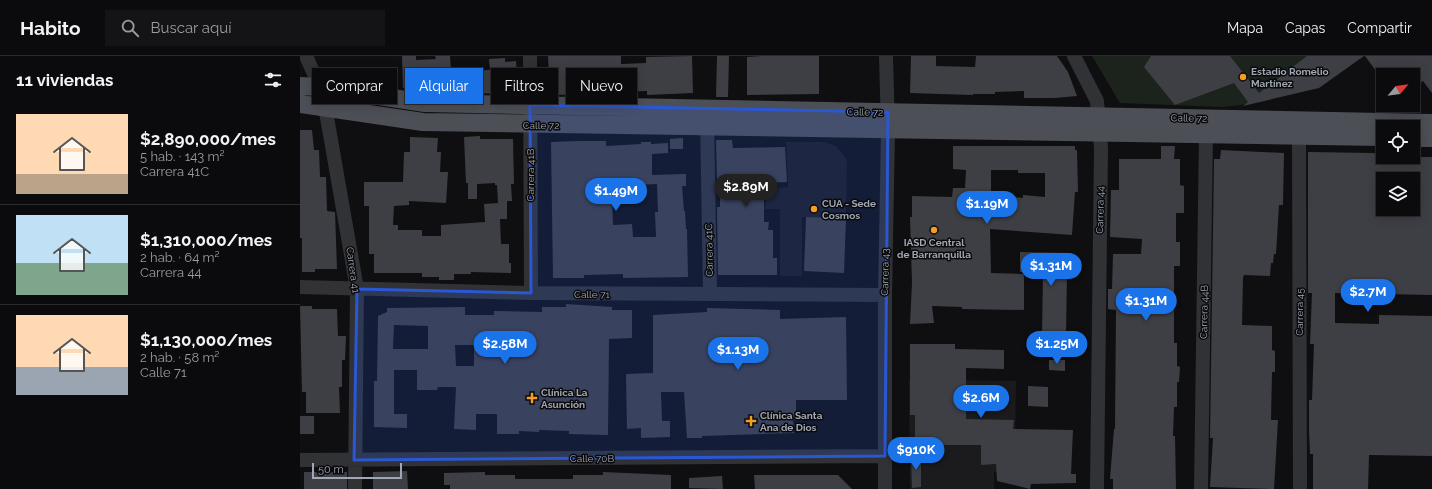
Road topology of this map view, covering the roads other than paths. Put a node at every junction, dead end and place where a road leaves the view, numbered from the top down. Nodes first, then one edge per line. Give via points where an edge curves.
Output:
1 (306, 56) edge
2 (530, 56) edge
3 (886, 56) edge
4 (1074, 56) edge
5 (312, 69) edge
6 (300, 86) edge
7 (312, 87) edge
8 (397, 99) edge
9 (300, 104) edge
10 (530, 105) junction
11 (325, 106) junction
12 (708, 109) junction
13 (888, 121) junction
14 (1432, 123) edge
15 (530, 125) junction
16 (1100, 125) junction
17 (707, 127) junction
18 (1206, 134) junction
19 (1299, 136) junction
20 (1376, 137) edge
21 (1420, 138) edge
22 (1432, 138) edge
23 (300, 287) edge
24 (357, 289) junction
25 (531, 293) junction
26 (710, 294) junction
27 (885, 295) junction
28 (885, 456) junction
29 (300, 460) edge
30 (354, 460) junction
31 (355, 489) edge
32 (885, 489) edge
33 (1097, 489) edge
34 (1201, 489) edge
35 (1300, 489) edge

1 - 5 street, Carrera 41
2 - 10 street, Carrera 41B
3 - 13 street, Carrera 43
4 - 16 street, Carrera 44 via 1095,95
6 - 7 main road, Calle 72
8 - 10 main road, Calle 72 via 425,103
9 - 11 main road, Calle 72
10 - 12 main road, Calle 72
10 - 15 street, Carrera 41B
11 - 15 main road, Calle 72 via 423,122
11 - 24 street, Carrera 41
12 - 13 main road, Calle 72
12 - 17 street, Carrera 41C
13 - 16 main road, Calle 72
13 - 17 main road, Calle 72
13 - 27 street, Carrera 43
14 - 16 main road, Calle 72
15 - 17 main road, Calle 72
15 - 25 street, Carrera 41B
16 - 18 main road, Calle 72
16 - 33 street, Carrera 44
17 - 26 street, Carrera 41C
18 - 19 main road, Calle 72
18 - 34 street, Carrera 44B
19 - 20 main road, Calle 72
19 - 35 street, Carrera 45
21 - 22 main road
23 - 24 street, Calle 71
24 - 25 street, Calle 71
24 - 30 street, Carrera 41
25 - 26 street, Calle 71
26 - 27 street, Calle 71
27 - 28 street, Carrera 43
28 - 30 street, Calle 70B
28 - 32 street, Carrera 43
29 - 30 street, Calle 70B
30 - 31 street, Carrera 41

